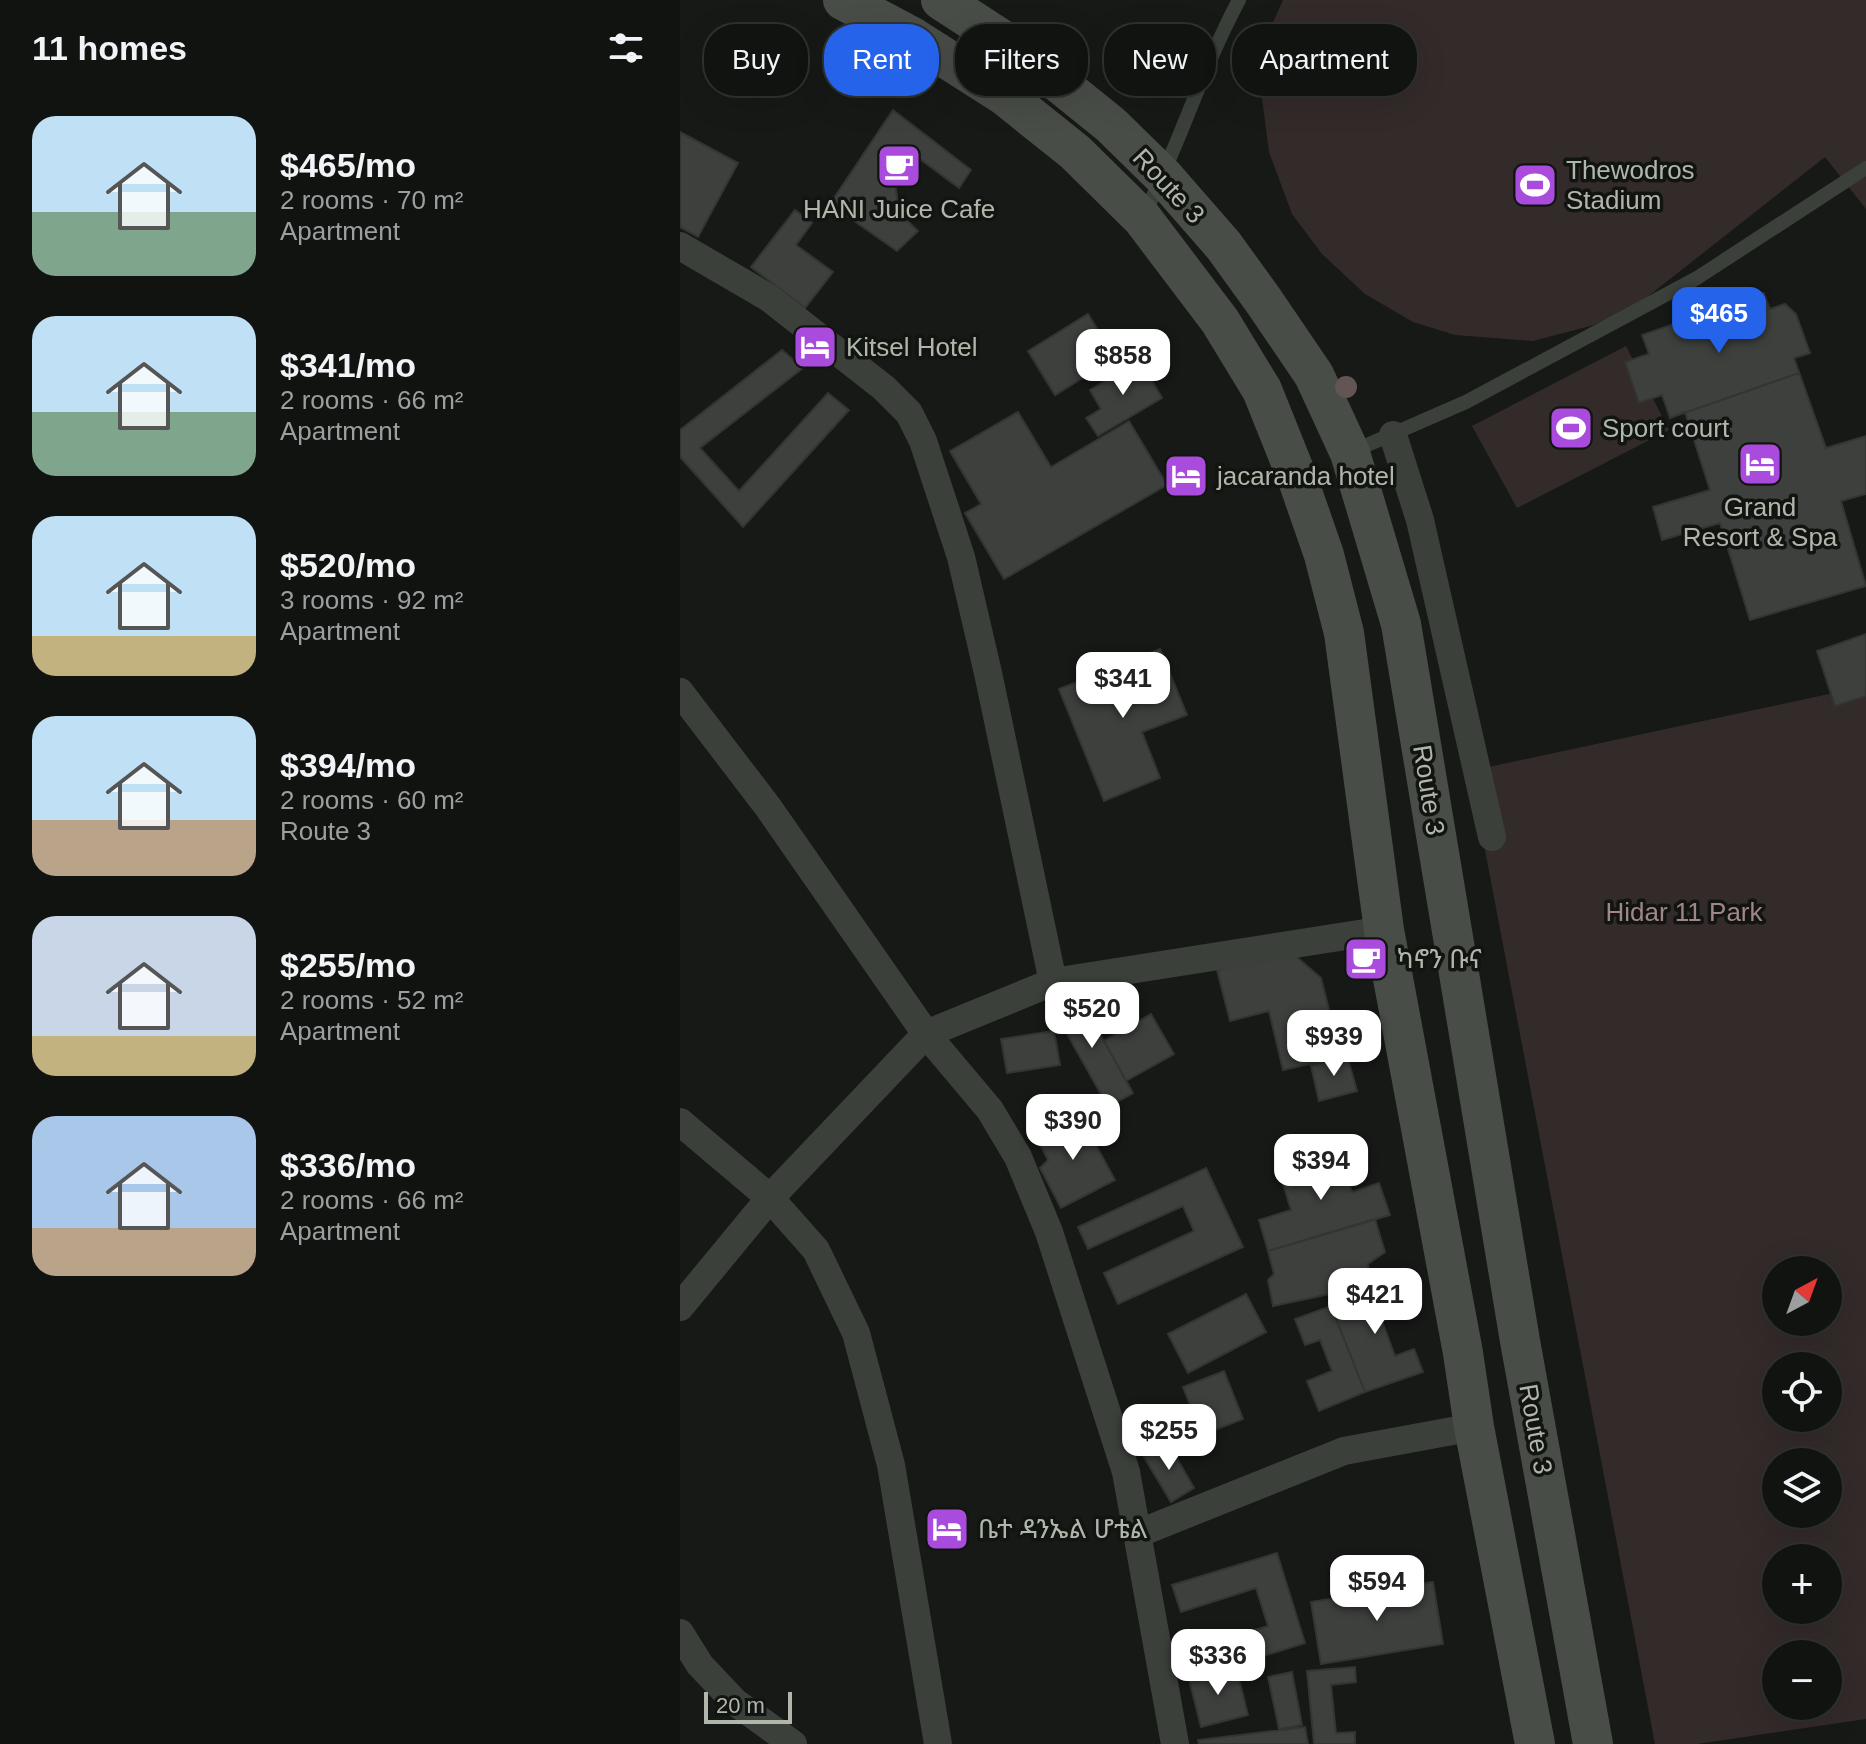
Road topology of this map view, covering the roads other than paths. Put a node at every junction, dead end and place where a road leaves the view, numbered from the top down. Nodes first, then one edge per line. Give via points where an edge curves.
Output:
1 (843, 0) edge
2 (941, 0) edge
3 (1239, 0) edge
4 (1866, 168) edge
5 (1163, 176) junction
6 (1142, 218) junction
7 (680, 246) edge
8 (1393, 435) junction
9 (1350, 453) junction
10 (680, 692) edge
11 (1492, 837) dead end
12 (1384, 930) junction
13 (1053, 982) junction
14 (926, 1034) junction
15 (680, 1122) edge
16 (770, 1198) junction
17 (680, 1307) edge
18 (1520, 1341) junction
19 (1463, 1353) junction
20 (1474, 1427) junction
21 (1137, 1534) junction
22 (680, 1633) edge
23 (793, 1744) edge
24 (938, 1744) edge
25 (1175, 1744) edge
26 (1535, 1744) edge
27 (1593, 1744) edge

1 - 6 main road via 1005,96 1075,152
2 - 5 main road, Route 3 via 1018,50 1111,125
3 - 5 lane
4 - 8 lane via 1697,278
5 - 6 lane
5 - 9 main road, Route 3 via 1224,246 1314,375
6 - 12 main road via 1220,321 1262,390 1314,525 1344,633
7 - 13 street via 769,298 909,413 961,557
8 - 9 lane
8 - 11 street via 1420,520
9 - 18 main road, Route 3 via 1401,624
10 - 14 street via 768,807
12 - 13 street
12 - 19 main road
13 - 14 street
14 - 16 street
14 - 21 street via 990,1110 1018,1157 1049,1232 1126,1472
15 - 16 street
16 - 17 street
16 - 24 street via 816,1250 856,1333 891,1465
18 - 19 main road
18 - 27 main road, Route 3
19 - 20 main road
20 - 21 street via 1344,1451
20 - 26 main road
21 - 25 street
22 - 23 street via 700,1665 735,1702

